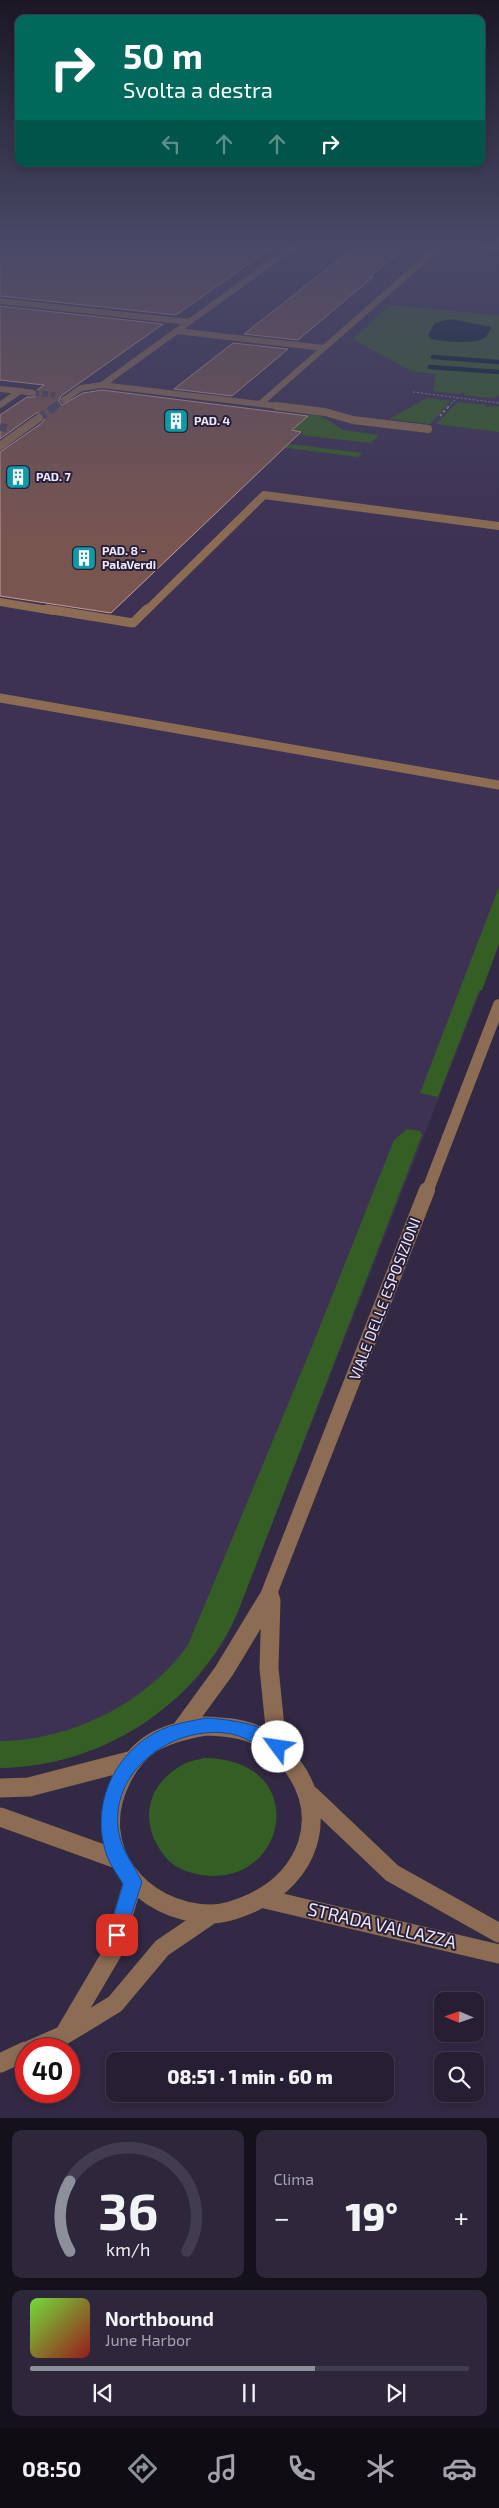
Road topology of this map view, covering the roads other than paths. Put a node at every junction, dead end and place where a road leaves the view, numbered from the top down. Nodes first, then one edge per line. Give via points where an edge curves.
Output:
1 (157, 345) edge
2 (296, 345) edge
3 (328, 345) edge
4 (324, 348) junction
5 (102, 385) junction
6 (0, 388) edge
7 (20, 391) junction
8 (33, 393) tunnel mouth
9 (55, 395) tunnel mouth
10 (260, 404) junction
11 (0, 405) edge
12 (39, 418) tunnel mouth
13 (7, 428) tunnel mouth
14 (428, 429) road end
15 (22, 430) junction
16 (0, 446) edge
17 (499, 526) edge
18 (0, 602) edge
19 (0, 698) edge
20 (499, 786) edge
21 (499, 1005) edge
22 (271, 1593) junction
23 (181, 1730) junction
24 (278, 1747) junction
25 (133, 1760) junction
26 (0, 1788) edge
27 (310, 1796) junction
28 (0, 1817) edge
29 (117, 1858) junction
30 (133, 1882) junction
31 (265, 1899) junction
32 (212, 1914) junction
33 (499, 1933) edge
34 (499, 1954) edge
35 (64, 2035) junction
36 (57, 2038) edge
37 (15, 2056) edge
38 (0, 2063) edge

1 - 5 street
2 - 4 street
3 - 4 street
4 - 10 street
5 - 9 street via 81,388 66,398
5 - 10 street
6 - 7 street
7 - 8 street
7 - 11 street
10 - 14 street
12 - 15 street
13 - 15 street
15 - 16 street
17 - 18 street via 264,495 134,623
19 - 20 street
21 - 22 street, VIALE DELLE ESPOSIZIONI
22 - 23 street, VIALE DELLE ESPOSIZIONI via 224,1671
22 - 24 street, VIALE DELLE ESPOSIZIONI via 268,1668
23 - 24 street, STRADA VALLAZZA via 231,1727 256,1734
23 - 25 street, STRADA VALLAZZA via 154,1742
24 - 27 street, STRADA VALLAZZA via 298,1769
25 - 26 street, STRADA VALLAZZA via 29,1788
25 - 29 street, STRADA VALLAZZA via 118,1782 110,1807 110,1833
27 - 31 street, STRADA VALLAZZA via 312,1824 306,1853 289,1879
27 - 33 street, STRADA VALLAZZA via 392,1873
28 - 29 street
29 - 30 street, STRADA VALLAZZA
30 - 32 street, STRADA VALLAZZA via 156,1900 182,1911
30 - 35 street via 112,1953
31 - 32 street, STRADA VALLAZZA via 240,1910
31 - 34 street, STRADA VALLAZZA
32 - 35 street via 162,1948 116,2004
35 - 36 street
37 - 38 street

